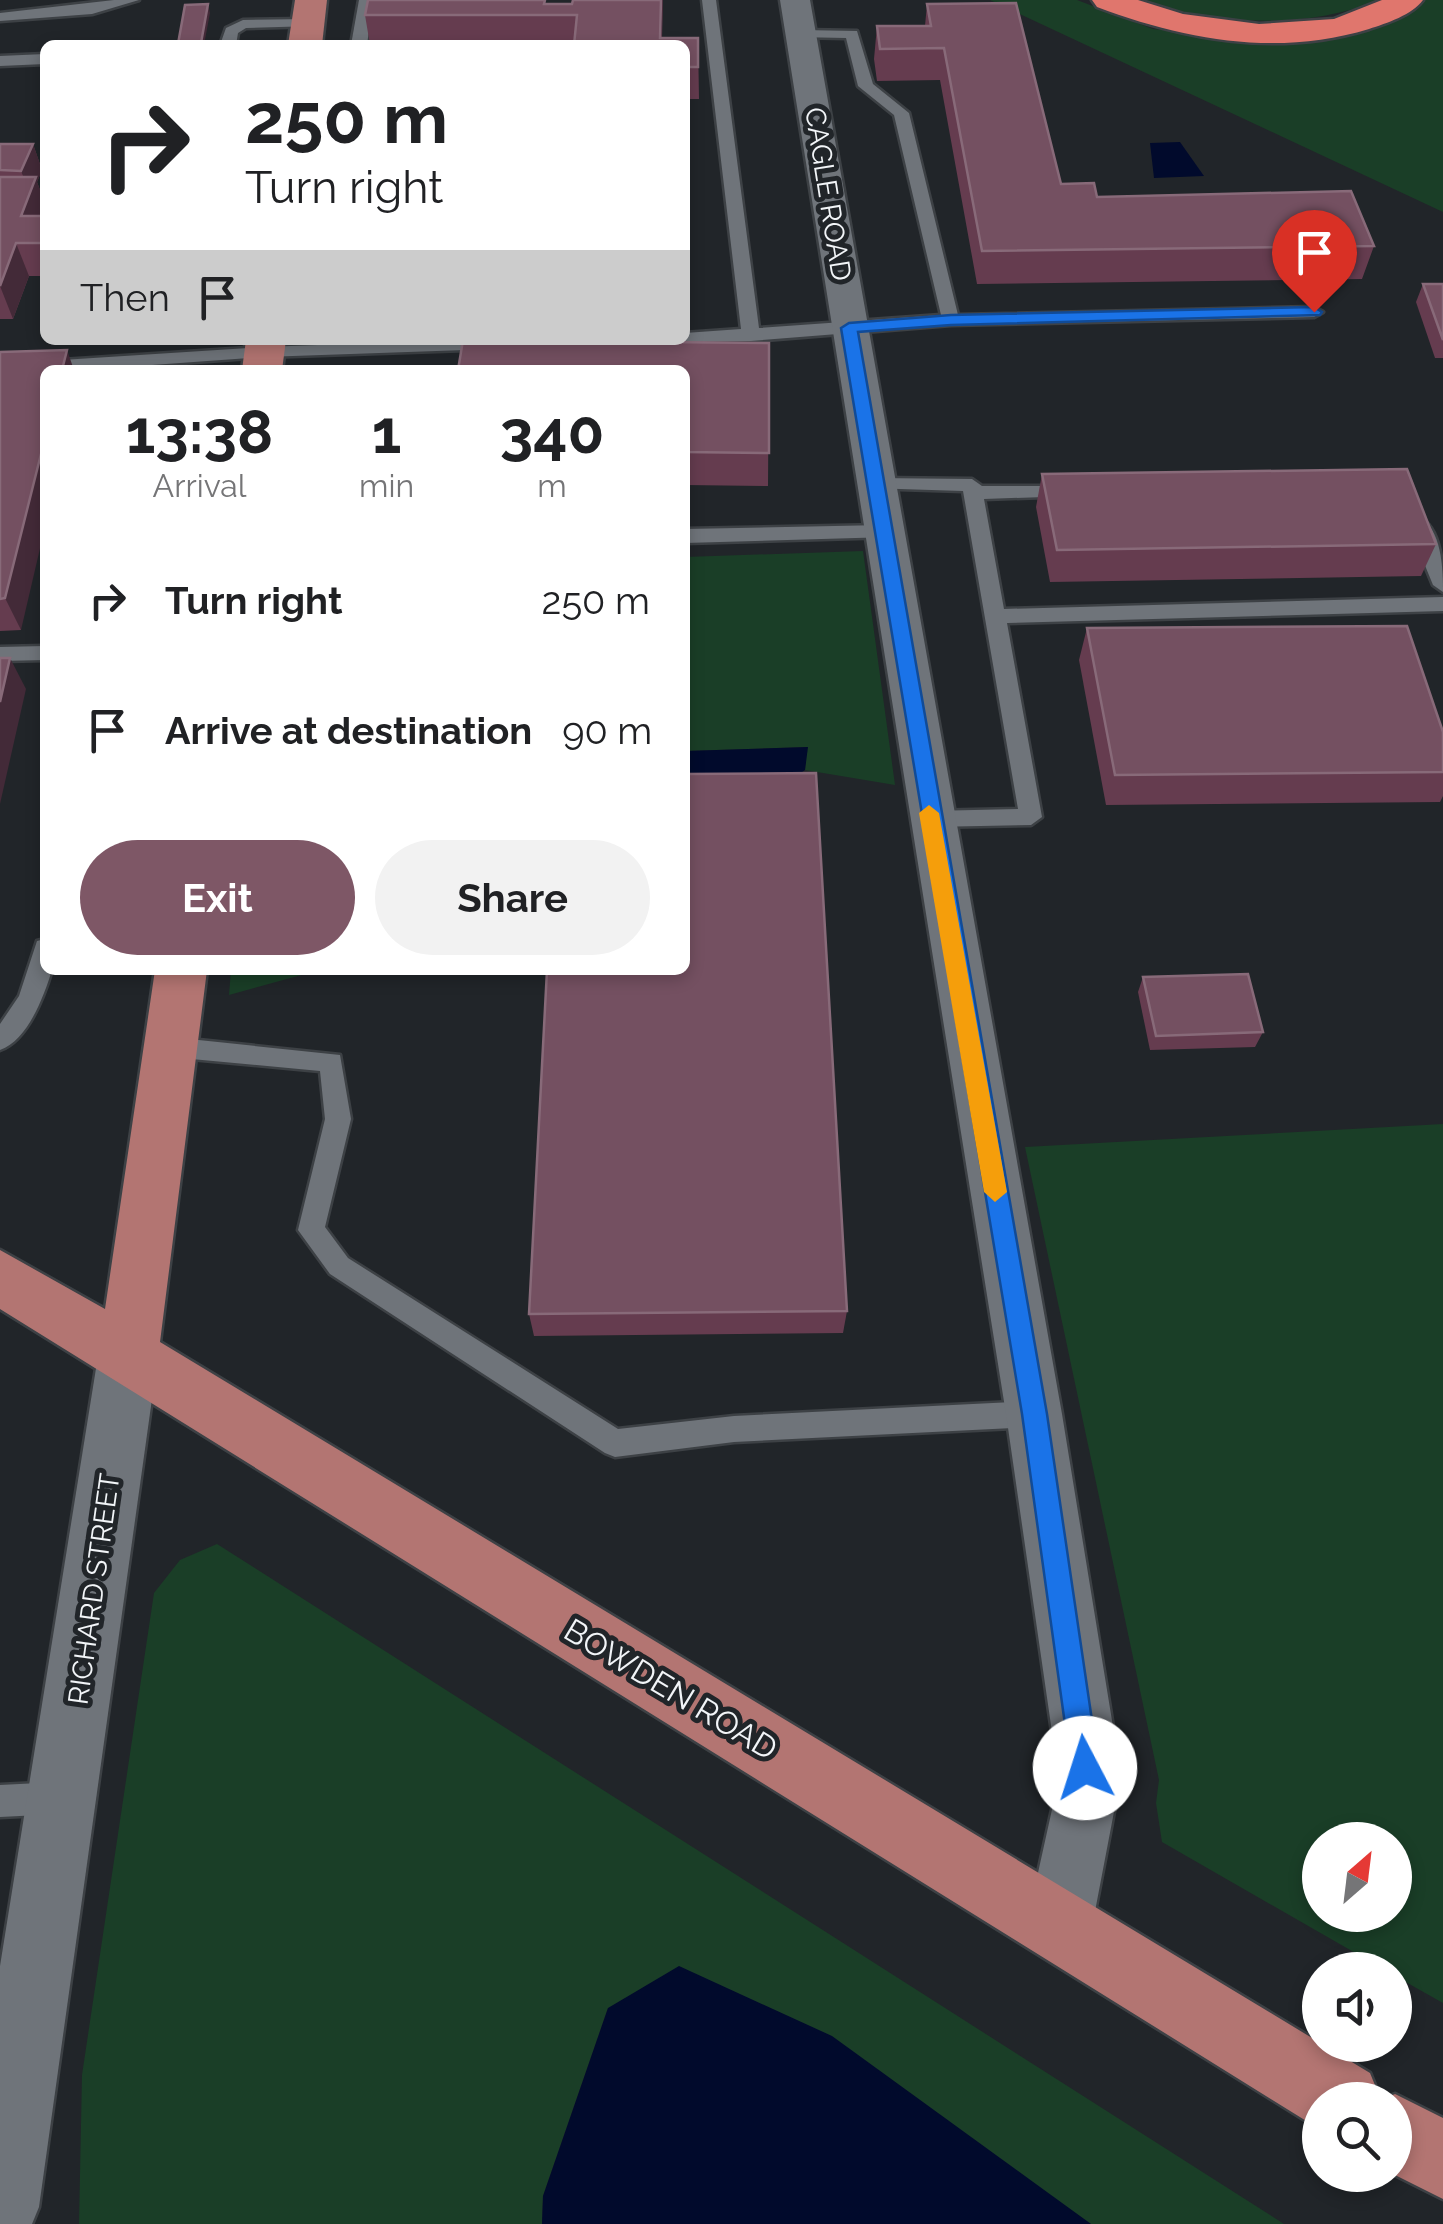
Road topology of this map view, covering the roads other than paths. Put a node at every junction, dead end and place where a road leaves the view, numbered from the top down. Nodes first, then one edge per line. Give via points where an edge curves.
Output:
1 (132, 0) edge
2 (366, 0) edge
3 (709, 0) edge
4 (1108, 0) edge
5 (1407, 0) edge
6 (0, 16) edge
7 (798, 17) edge
8 (308, 23) edge
9 (229, 40) edge
10 (360, 40) edge
11 (40, 59) edge
12 (0, 61) edge
13 (1314, 312) dead end
14 (951, 320) junction
15 (849, 328) junction
16 (751, 336) junction
17 (690, 338) edge
18 (325, 345) edge
19 (342, 345) edge
20 (466, 345) edge
21 (371, 348) junction
22 (264, 354) edge
23 (154, 365) edge
24 (370, 365) edge
25 (40, 369) edge
26 (0, 370) edge
27 (875, 484) junction
28 (1090, 489) edge
29 (973, 493) junction
30 (1407, 497) edge
31 (883, 532) junction
32 (690, 536) edge
33 (1443, 585) edge
34 (1443, 604) edge
35 (996, 616) junction
36 (40, 653) edge
37 (0, 654) edge
38 (930, 820) junction
39 (40, 972) edge
40 (180, 975) edge
41 (0, 1040) edge
42 (170, 1047) junction
43 (0, 1277) edge
44 (128, 1356) junction
45 (1034, 1414) junction
46 (32, 1800) edge
47 (1059, 1927) junction
48 (1313, 2082) edge
49 (1412, 2143) edge
50 (1443, 2162) edge
51 (0, 2207) edge

1 - 6 lane via 92,10
2 - 10 lane
3 - 16 lane
4 - 5 highway via 1195,25 1278,33 1371,19
7 - 14 lane via 852,34 866,86 900,112
7 - 15 street, CAGLE ROAD
8 - 9 lane via 243,24 231,30
11 - 12 lane
13 - 14 lane
14 - 15 lane
15 - 16 lane
15 - 27 street, CAGLE ROAD
16 - 17 lane
18 - 22 lane
19 - 21 lane
20 - 21 lane
21 - 24 lane
22 - 23 lane
25 - 26 lane
27 - 29 lane via 972,485
27 - 31 street, CAGLE ROAD
28 - 29 lane
29 - 35 lane
30 - 33 lane
31 - 32 lane
31 - 38 street, CAGLE ROAD
34 - 35 lane
35 - 38 lane via 1032,816
36 - 37 lane
38 - 45 street, CAGLE ROAD
39 - 41 lane
40 - 42 main road, RICHARD STREET
42 - 44 main road, RICHARD STREET
42 - 45 lane via 331,1062 338,1119 311,1230 340,1266 615,1442 734,1429
43 - 44 main road, BOWDEN ROAD
44 - 46 street, RICHARD STREET
44 - 47 main road, BOWDEN ROAD
45 - 47 street, CAGLE ROAD via 1084,1739 1086,1796
46 - 51 street, RICHARD STREET
47 - 48 main road, BOWDEN ROAD
49 - 50 main road

